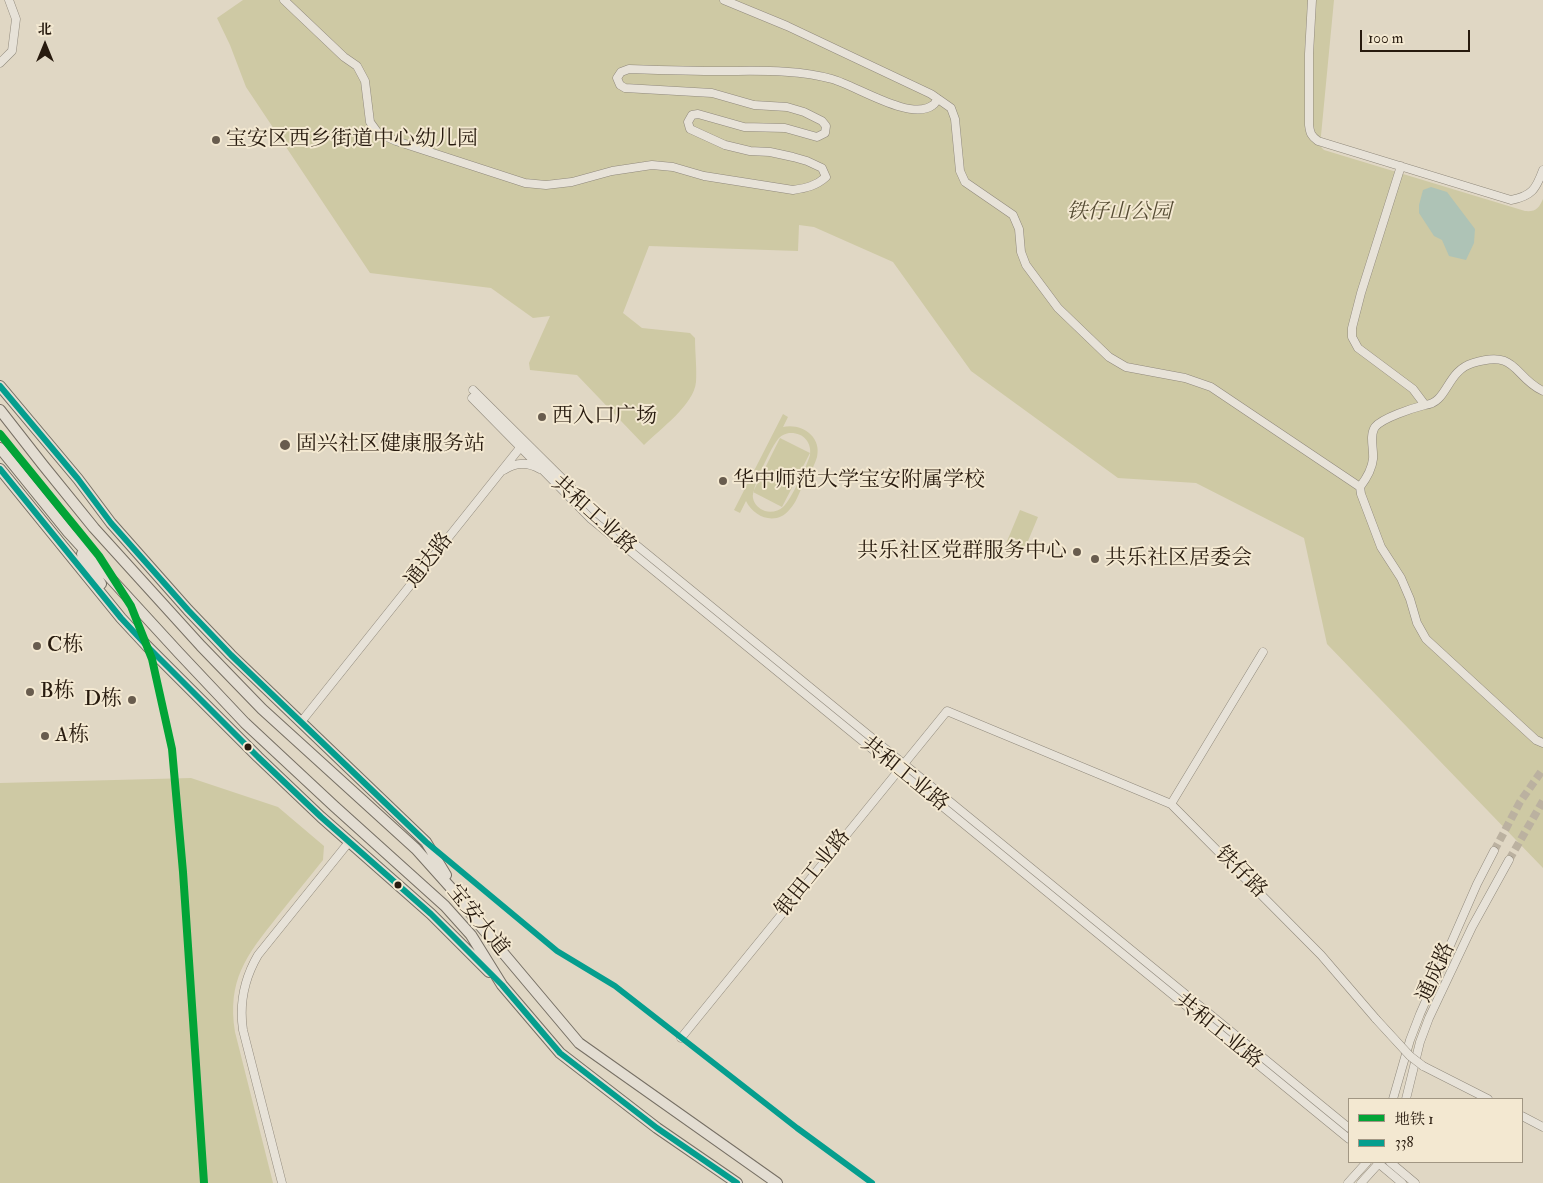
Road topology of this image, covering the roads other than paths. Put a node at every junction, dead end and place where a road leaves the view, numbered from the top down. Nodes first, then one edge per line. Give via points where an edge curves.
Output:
1 (9, 0) edge
2 (284, 0) edge
3 (724, 0) edge
4 (1312, 0) edge
5 (0, 63) edge
6 (935, 102) junction
7 (1401, 166) junction
8 (1543, 170) edge
9 (0, 386) edge
10 (1543, 391) edge
11 (473, 394) dead end
12 (1425, 405) junction
13 (0, 410) edge
14 (523, 444) junction
15 (0, 448) edge
16 (0, 469) edge
17 (550, 477) junction
18 (495, 479) junction
19 (1360, 487) junction
20 (68, 532) junction
21 (121, 618) junction
22 (201, 646) junction
23 (1263, 652) dead end
24 (270, 692) junction
25 (947, 711) joint
26 (301, 722) junction
27 (1543, 743) edge
28 (901, 767) junction
29 (1172, 804) junction
30 (349, 842) junction
31 (1494, 851) tunnel mouth
32 (1509, 860) tunnel mouth
33 (459, 897) junction
34 (502, 985) junction
35 (681, 1038) dead end
36 (1393, 1098) edge
37 (1406, 1098) edge
38 (1486, 1098) edge
39 (1523, 1117) edge
40 (1345, 1123) edge
41 (1543, 1127) edge
42 (1348, 1138) edge
43 (1366, 1163) edge
44 (1377, 1163) edge
45 (1379, 1163) edge
46 (1391, 1163) edge
47 (282, 1183) edge
48 (737, 1183) edge
49 (776, 1183) edge
50 (1348, 1183) edge
51 (1361, 1183) edge
52 (1402, 1183) edge
53 (1415, 1183) edge

1 - 5 street via 16,19 12,51
2 - 6 street via 357,66 365,82 370,122 378,133 536,184 572,182 652,165 793,190 804,189 826,177 822,168 807,161 725,145 690,129 688,122 692,115 698,114 744,127 785,128 817,137 825,133 826,126 822,121 787,106 754,105 712,93 626,88 617,78 629,69 810,74 848,85 910,110 923,109
3 - 6 street via 930,94
4 - 7 street via 1309,54 1311,135 1318,141
6 - 19 street via 951,108 960,171 965,182 1013,215 1026,265 1058,308 1109,357 1126,367 1185,378 1211,387
7 - 8 street via 1511,200 1531,193
7 - 12 street via 1361,292 1352,337 1358,348 1413,389
9 - 24 main road via 188,610
10 - 12 street via 1513,365 1500,360 1484,360 1467,365 1456,373 1440,398
11 - 14 street, 共和工业路
12 - 19 street via 1395,415 1376,426 1372,434 1373,460 1368,477
13 - 22 main road, 宝安大道 via 94,528
14 - 17 street, 共和工业路
14 - 18 street, 通达路
14 - 28 street, 共和工业路 via 597,513
15 - 20 main road, 宝安大道
16 - 21 main road
17 - 18 street via 536,467 522,464 507,468
17 - 28 street, 共和工业路 via 591,519
18 - 26 street, 通达路
19 - 27 street via 1381,546 1401,578 1426,639
20 - 21 main road
20 - 34 main road, 宝安大道 via 246,723 445,906 471,934
21 - 30 main road via 258,757
22 - 24 main road
22 - 33 main road, 宝安大道 via 262,709 416,848
23 - 29 street
24 - 26 main road
25 - 28 street, 银田工业路
25 - 29 street, 铁仔路
26 - 33 main road via 426,842
28 - 35 street, 银田工业路
28 - 40 street, 共和工业路
28 - 42 street, 共和工业路
29 - 38 street, 铁仔路, bridge via 1321,955 1410,1056
30 - 34 main road via 431,914
30 - 47 street via 258,955 243,991 243,1030
31 - 36 street, 通成路 via 1420,1014
32 - 37 street, 通成路 via 1472,927 1429,1018
33 - 49 main road, 宝安大道 via 579,1043
34 - 48 main road, 宝安大道 via 560,1053 657,1128
39 - 41 street
43 - 50 street
44 - 51 street
45 - 52 street
46 - 53 street

